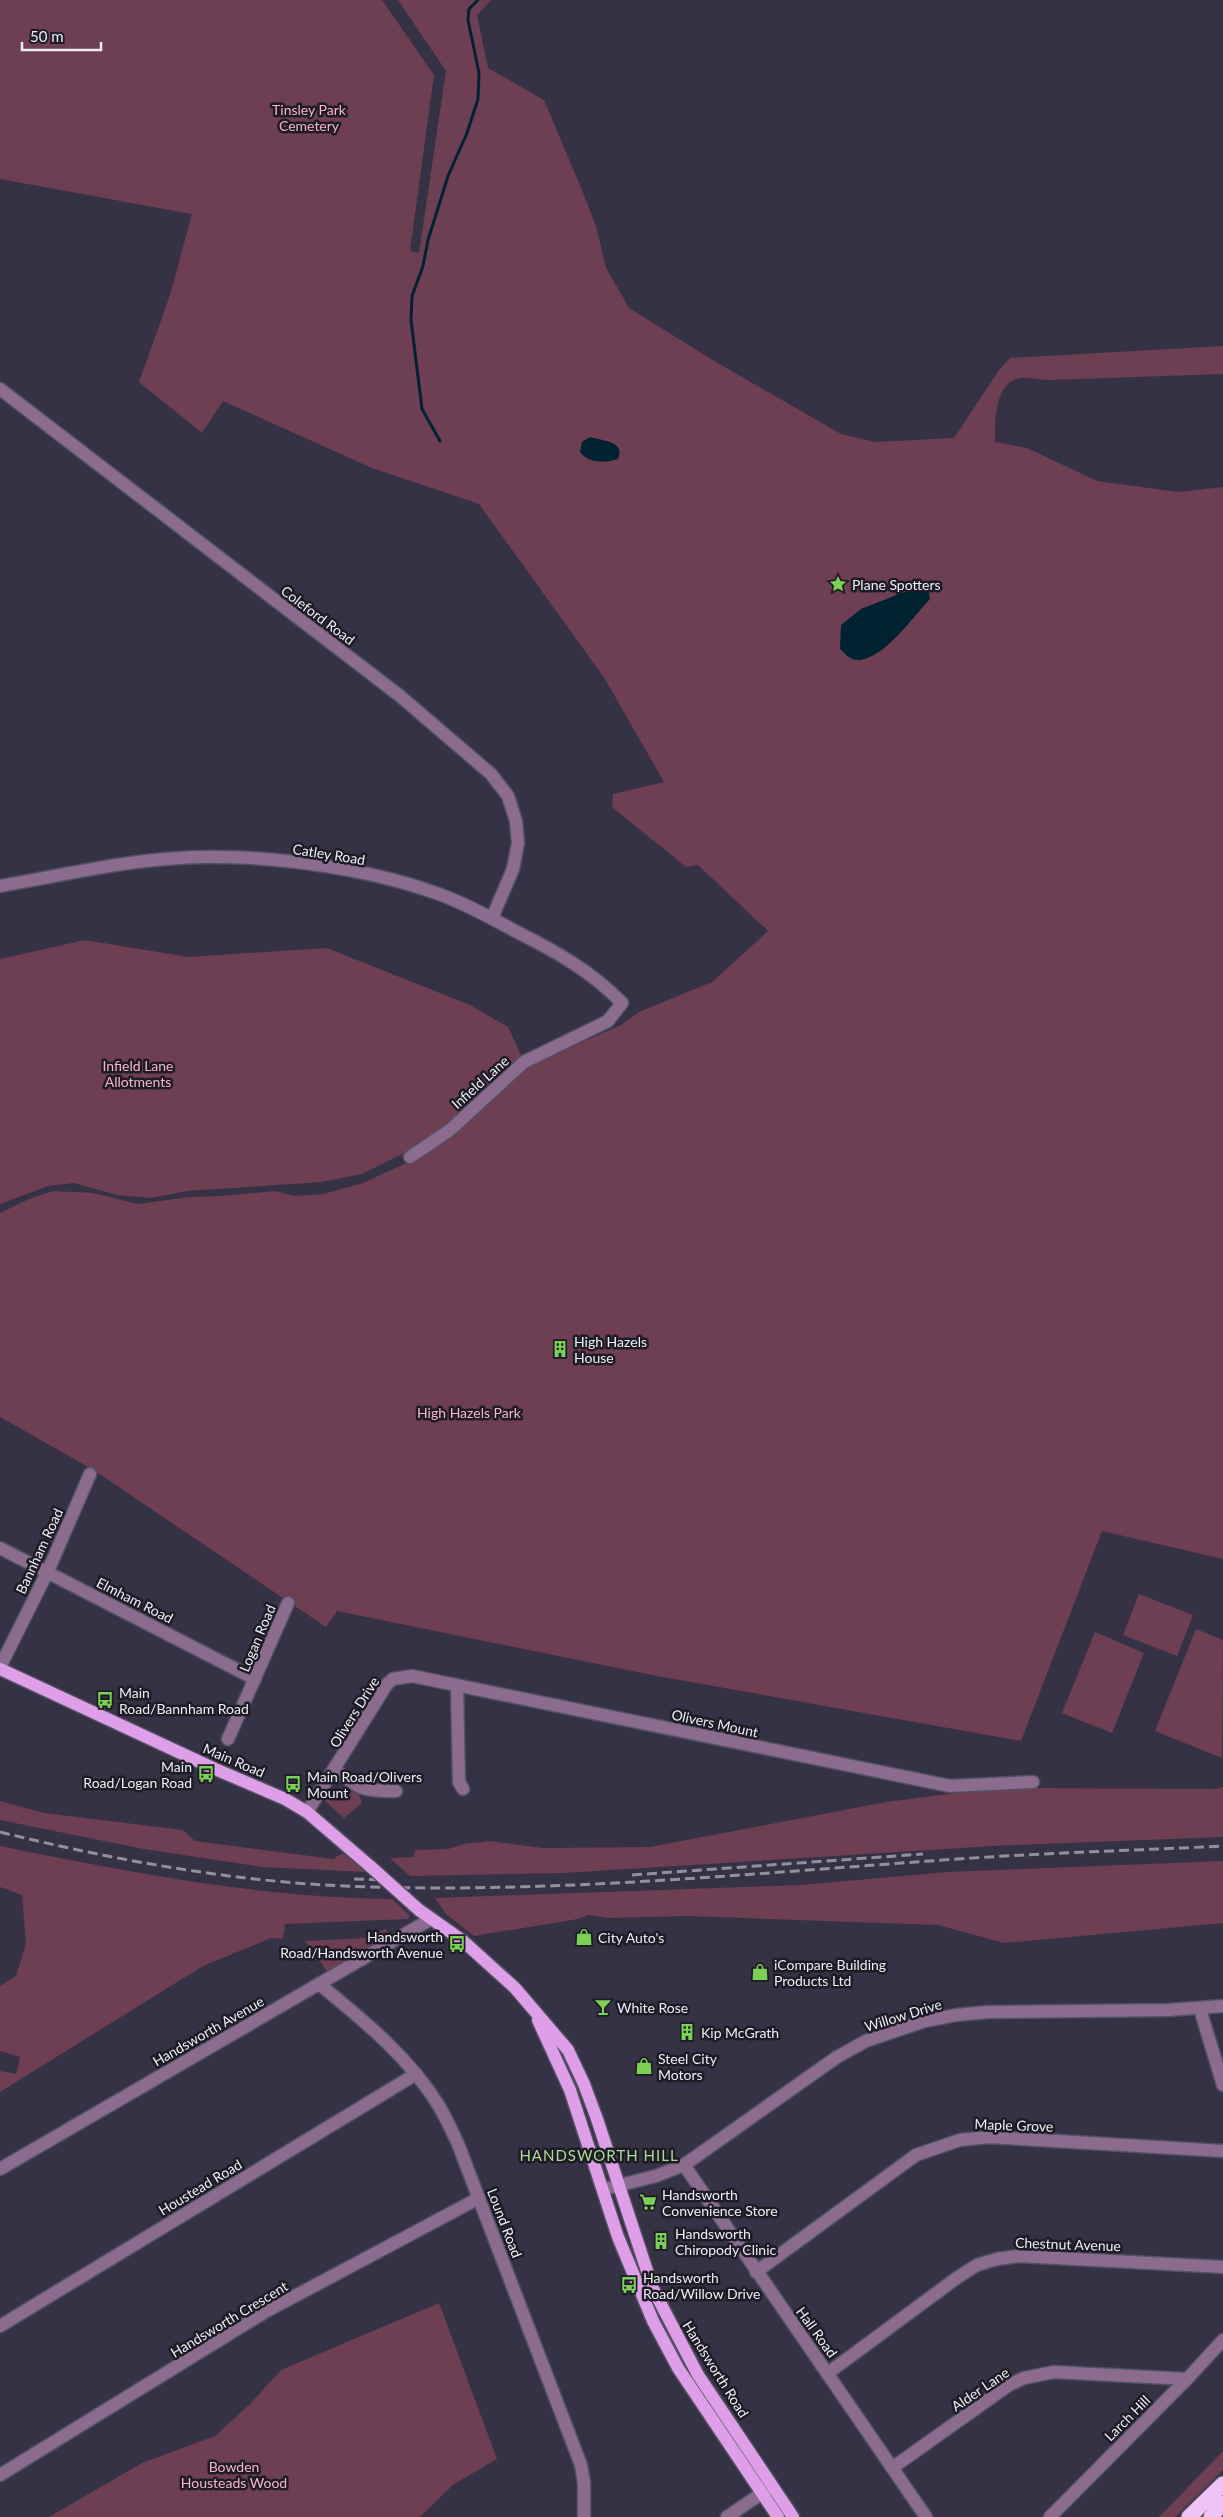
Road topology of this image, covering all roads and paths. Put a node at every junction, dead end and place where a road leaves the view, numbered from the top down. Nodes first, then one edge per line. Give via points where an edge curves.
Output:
1 (0, 389) edge
2 (0, 886) edge
3 (492, 918) junction
4 (622, 1003) joint
5 (410, 1157) dead end
6 (90, 1474) dead end
7 (0, 1548) edge
8 (48, 1571) junction
9 (288, 1602) dead end
10 (0, 1668) edge
11 (255, 1679) junction
12 (393, 1679) joint
13 (457, 1685) junction
14 (228, 1739) dead end
15 (335, 1770) junction
16 (1033, 1782) dead end
17 (463, 1789) dead end
18 (396, 1791) dead end
19 (307, 1812) junction
20 (431, 1919) junction
21 (319, 1984) junction
22 (1223, 2006) edge
23 (1200, 2009) junction
24 (535, 2013) junction
25 (416, 2074) junction
26 (1223, 2085) edge
27 (1223, 2151) edge
28 (684, 2165) junction
29 (0, 2169) edge
30 (620, 2185) junction
31 (604, 2189) junction
32 (479, 2198) junction
33 (1223, 2267) edge
34 (756, 2272) junction
35 (0, 2326) edge
36 (1223, 2340) edge
37 (828, 2373) junction
38 (1188, 2379) junction
39 (892, 2468) junction
40 (0, 2475) edge
41 (1223, 2484) edge
42 (767, 2489) junction
43 (1223, 2503) edge
44 (584, 2517) edge
45 (727, 2517) edge
46 (778, 2517) edge
47 (793, 2517) edge
48 (926, 2517) edge
49 (1050, 2517) edge
50 (1189, 2517) edge
51 (1211, 2517) edge

1 - 3 street, Coleford Road via 400,696 491,774 508,796 516,821 518,842 513,869
2 - 3 street, Catley Road via 158,859 214,857 269,860 361,874 431,891
3 - 4 street, Catley Road via 557,952 601,982
4 - 5 street, Infield Lane via 608,1021 524,1062 450,1130
6 - 8 street, Bannham Road
7 - 8 street, Elmham Road
8 - 10 street, Bannham Road
8 - 11 street, Elmham Road
9 - 11 street, Logan Road
10 - 19 main road, Main Road
11 - 14 street, Logan Road
12 - 13 street, Olivers Mount via 412,1676
12 - 15 street, Olivers Drive
13 - 16 street, Olivers Mount via 950,1786
13 - 17 street via 459,1782
15 - 18 street via 366,1791
15 - 19 street, Olivers Drive
19 - 20 main road, Main Road, bridge
20 - 21 street, Handsworth Avenue
20 - 24 main road, Handsworth Road via 481,1957
21 - 25 street, Lound Road via 378,2034
21 - 29 street, Handsworth Avenue
22 - 23 street, Willow Drive
23 - 26 street
23 - 28 street, Willow Drive via 988,2012 924,2021 866,2041 838,2057
24 - 30 main road, Handsworth Road via 560,2038 574,2061
24 - 31 main road, Handsworth Road via 570,2090
25 - 32 street, Lound Road via 458,2144
25 - 35 street, Houstead Road
27 - 34 street, Maple Grove via 989,2137 960,2140 926,2150 894,2169
28 - 30 street, Willow Drive
28 - 34 street, Hall Road
30 - 31 street, Willow Drive
30 - 42 main road, Handsworth Road via 638,2250 653,2289 698,2375
31 - 42 main road, Handsworth Road via 632,2276 653,2322 678,2368
32 - 40 street, Handsworth Crescent via 265,2312
32 - 44 street, Lound Road via 581,2465
33 - 37 street, Chestnut Avenue via 1042,2256 997,2259 978,2265 958,2277
34 - 37 street, Hall Road
36 - 38 street, Larch Hill
37 - 39 street, Hall Road
38 - 39 street, Alder Lane via 1054,2372 1024,2378
38 - 49 street, Larch Hill
39 - 48 street, Hall Road
41 - 50 highway
42 - 45 street
42 - 46 main road, Handsworth Road
42 - 47 main road, Handsworth Road
43 - 51 highway

